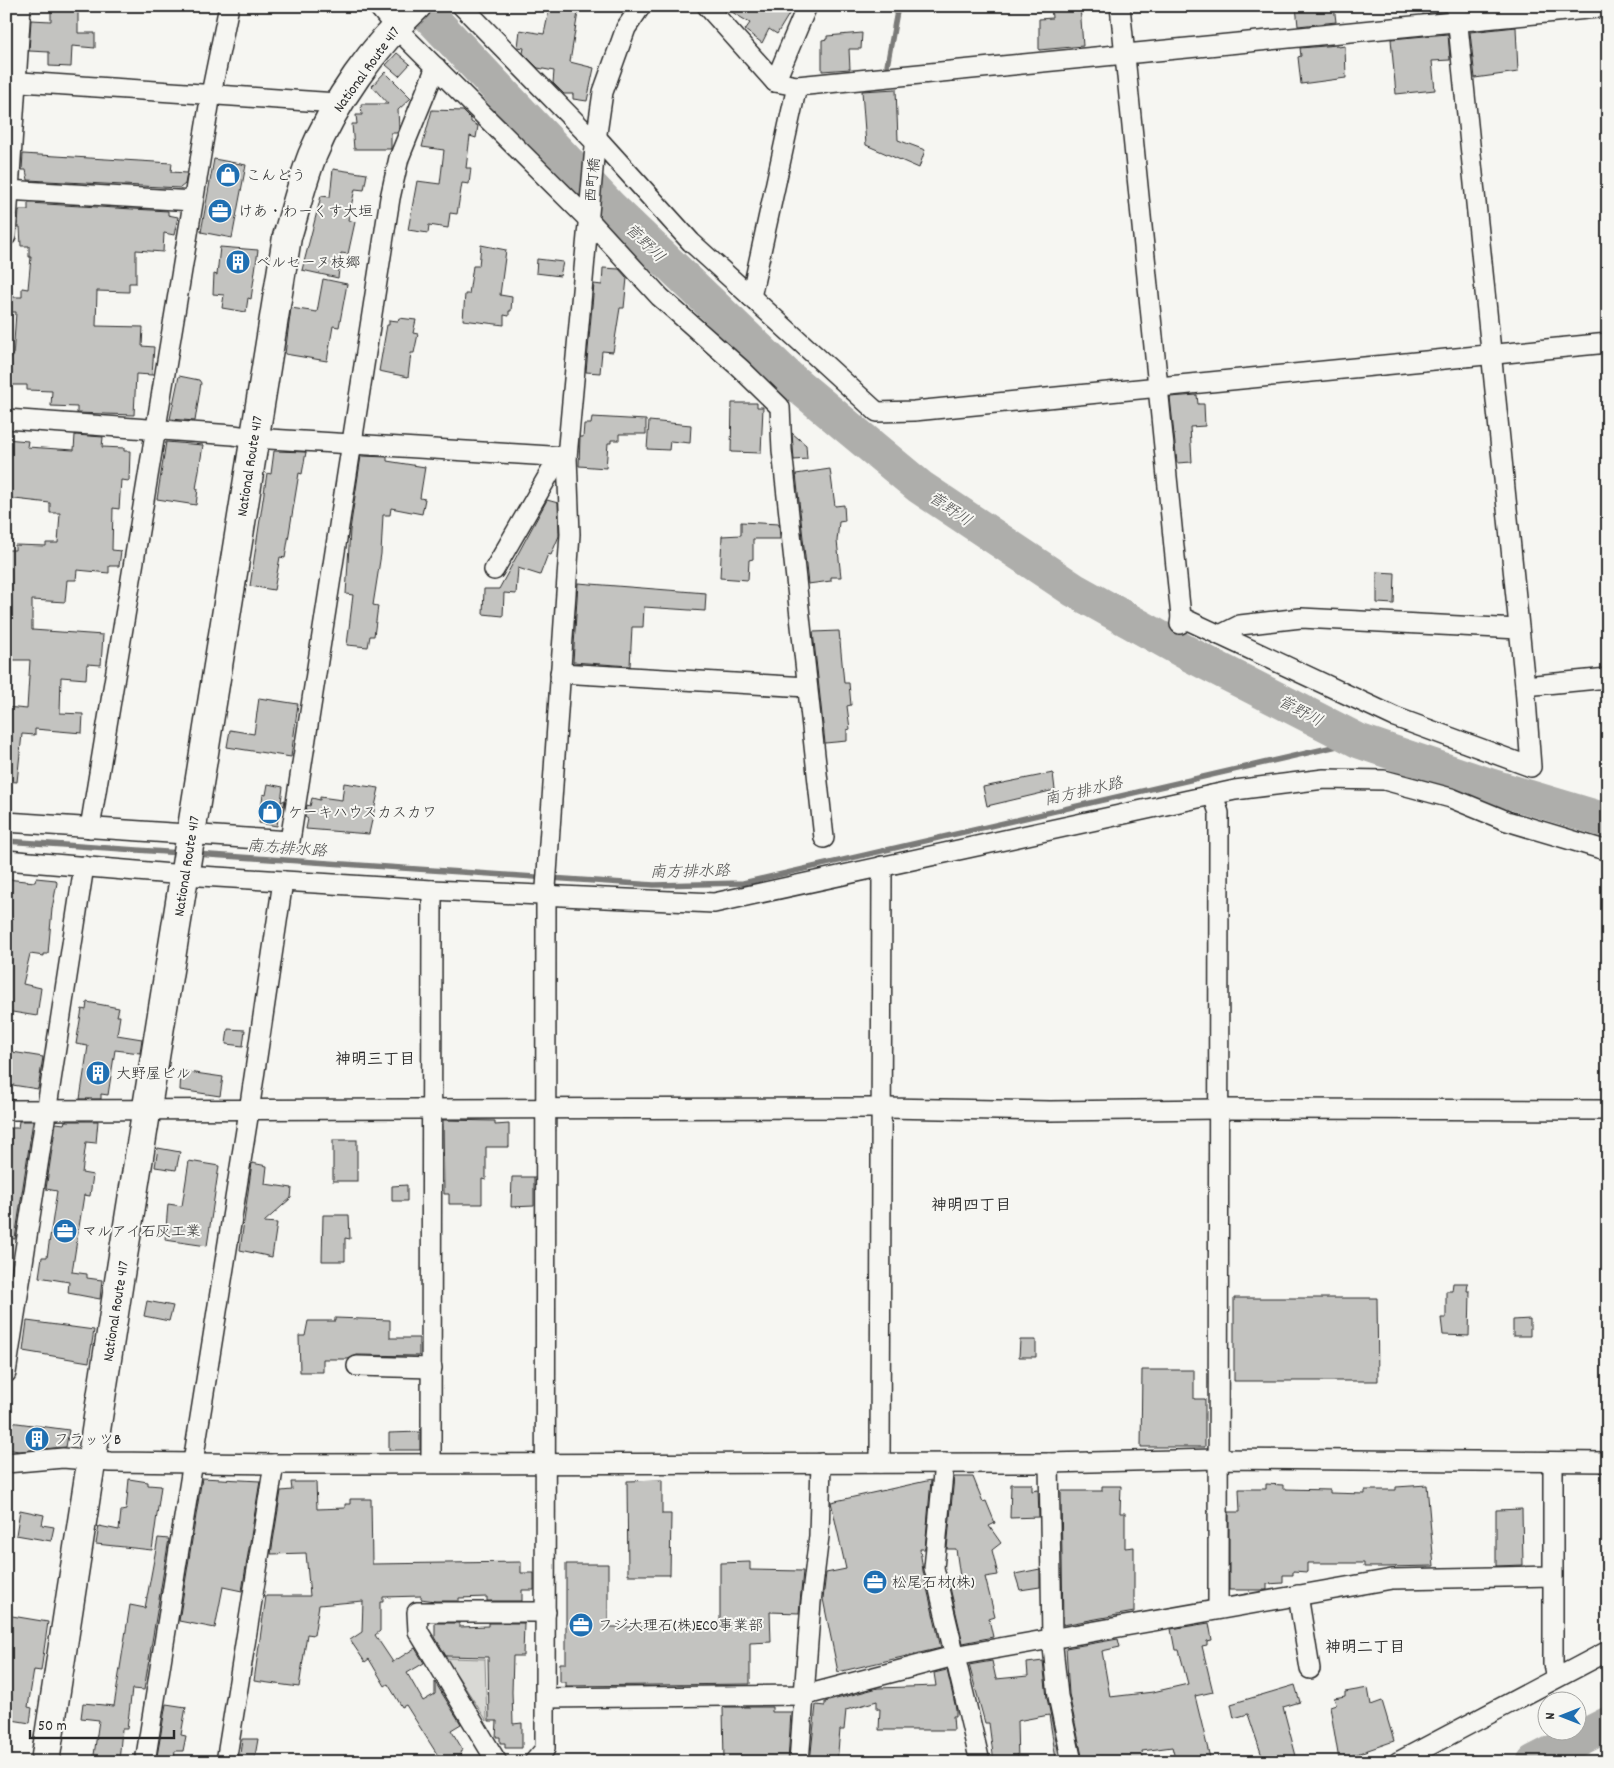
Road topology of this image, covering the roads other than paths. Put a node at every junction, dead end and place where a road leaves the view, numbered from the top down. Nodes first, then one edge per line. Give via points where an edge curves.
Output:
1 (21, 6) edge
2 (229, 6) edge
3 (378, 6) edge
4 (462, 6) edge
5 (641, 6) edge
6 (707, 6) edge
7 (806, 6) edge
8 (1120, 6) edge
9 (1608, 6) edge
10 (1457, 14) edge
11 (405, 17) edge
12 (1125, 56) junction
13 (436, 67) junction
14 (11, 82) edge
15 (775, 82) junction
16 (797, 86) junction
17 (211, 94) junction
18 (337, 103) junction
19 (596, 142) junction
20 (8, 190) edge
21 (193, 201) junction
22 (589, 216) junction
23 (6, 236) edge
24 (751, 297) junction
25 (1608, 343) edge
26 (1492, 353) junction
27 (1158, 386) junction
28 (6, 419) edge
29 (155, 429) junction
30 (253, 438) junction
31 (351, 444) junction
32 (563, 457) junction
33 (494, 570) dead end
34 (1519, 629) junction
35 (1220, 635) junction
36 (560, 673) junction
37 (1608, 678) edge
38 (1525, 686) junction
39 (807, 687) junction
40 (1213, 795) junction
41 (6, 822) edge
42 (90, 828) junction
43 (824, 838) dead end
44 (1608, 851) edge
45 (187, 854) junction
46 (6, 860) edge
47 (84, 866) junction
48 (882, 866) junction
49 (282, 881) junction
50 (432, 890) junction
51 (546, 892) junction
52 (882, 1108) junction
53 (1218, 1109) junction
54 (6, 1110) edge
55 (46, 1110) junction
56 (148, 1110) junction
57 (249, 1110) junction
58 (432, 1110) junction
59 (547, 1110) junction
60 (1608, 1110) edge
61 (357, 1366) dead end
62 (432, 1368) junction
63 (6, 1373) edge
64 (1216, 1459) junction
65 (91, 1461) junction
66 (432, 1462) junction
67 (547, 1462) junction
68 (1553, 1462) junction
69 (1608, 1462) edge
70 (6, 1463) edge
71 (191, 1463) junction
72 (821, 1463) junction
73 (880, 1463) junction
74 (944, 1463) junction
75 (1050, 1463) junction
76 (274, 1464) junction
77 (1552, 1576) junction
78 (1298, 1595) junction
79 (1218, 1608) junction
80 (546, 1612) junction
81 (1052, 1637) junction
82 (1608, 1651) edge
83 (954, 1656) junction
84 (1310, 1669) dead end
85 (1556, 1677) junction
86 (806, 1695) junction
87 (546, 1698) junction
88 (45, 1762) edge
89 (145, 1762) edge
90 (226, 1762) edge
91 (497, 1762) edge
92 (534, 1762) edge
93 (799, 1762) edge
94 (980, 1762) edge
95 (1072, 1762) edge
96 (1398, 1762) edge

1 - 14 street
2 - 17 street
3 - 11 street
4 - 19 street
5 - 19 street, 西町橋 via 626,28 603,92
6 - 15 street
7 - 15 street
8 - 12 street
9 - 10 street
10 - 12 street
10 - 26 street
11 - 13 street
11 - 18 highway, National Route 417
12 - 16 street
12 - 27 street
13 - 22 street
13 - 31 street via 399,158
14 - 17 street
14 - 20 street
15 - 16 street
16 - 24 street
17 - 18 street
17 - 21 street
18 - 30 highway, National Route 417 via 312,157 287,237
19 - 22 street, 西町橋
19 - 24 street via 691,242
20 - 21 street
20 - 23 street
21 - 29 street
22 - 32 street, 西町橋
22 - 39 street via 660,296 780,407
24 - 27 street via 877,412
25 - 26 street
26 - 27 street
26 - 34 street
27 - 35 street via 1181,620
28 - 29 street
29 - 30 street
29 - 42 street
30 - 31 street
30 - 45 highway, National Route 417
31 - 32 street
31 - 45 street via 290,841
32 - 33 street
32 - 36 street, 西町橋 via 570,534
34 - 35 street via 1301,618 1240,625
34 - 38 street
35 - 38 street via 1396,717 1531,767
36 - 39 street
36 - 51 street, 西町橋
37 - 38 street
39 - 43 street
40 - 44 street via 1324,779 1384,780 1451,798 1507,821
40 - 48 street
40 - 53 street via 1219,813
41 - 42 street
42 - 45 street
45 - 47 street
45 - 49 street
45 - 56 highway, National Route 417
46 - 47 street
47 - 55 street
48 - 51 street via 714,903
48 - 52 street
49 - 50 street
49 - 57 street
50 - 51 street
50 - 58 street
51 - 59 street, 西町橋
52 - 53 street
52 - 59 street
52 - 73 street
53 - 60 street
53 - 64 street
54 - 55 street
55 - 56 street
55 - 63 street
56 - 57 street
56 - 65 highway, National Route 417
57 - 58 street
57 - 71 street
58 - 59 street
58 - 62 street
59 - 67 street, 西町橋
61 - 62 street
62 - 66 street
64 - 68 street
64 - 75 street
64 - 79 street
65 - 70 street via 63,1458
65 - 71 street
65 - 88 highway, National Route 417
66 - 67 street
66 - 76 street
67 - 72 street
67 - 80 street, 西町橋
68 - 69 street
68 - 77 street
71 - 76 street
71 - 89 street
72 - 73 street
72 - 86 street via 819,1536 811,1602
73 - 74 street
74 - 75 street
74 - 83 street via 934,1568
75 - 81 street
76 - 90 street
77 - 78 street via 1392,1579
77 - 85 street
78 - 79 street
78 - 84 street
79 - 81 street
80 - 87 street, 西町橋
80 - 91 street via 418,1612 418,1631
81 - 83 street
81 - 95 street via 1058,1696
82 - 85 street
83 - 86 street
83 - 94 street
85 - 96 street
86 - 87 street
86 - 93 street
87 - 92 street, 西町橋 via 545,1749

